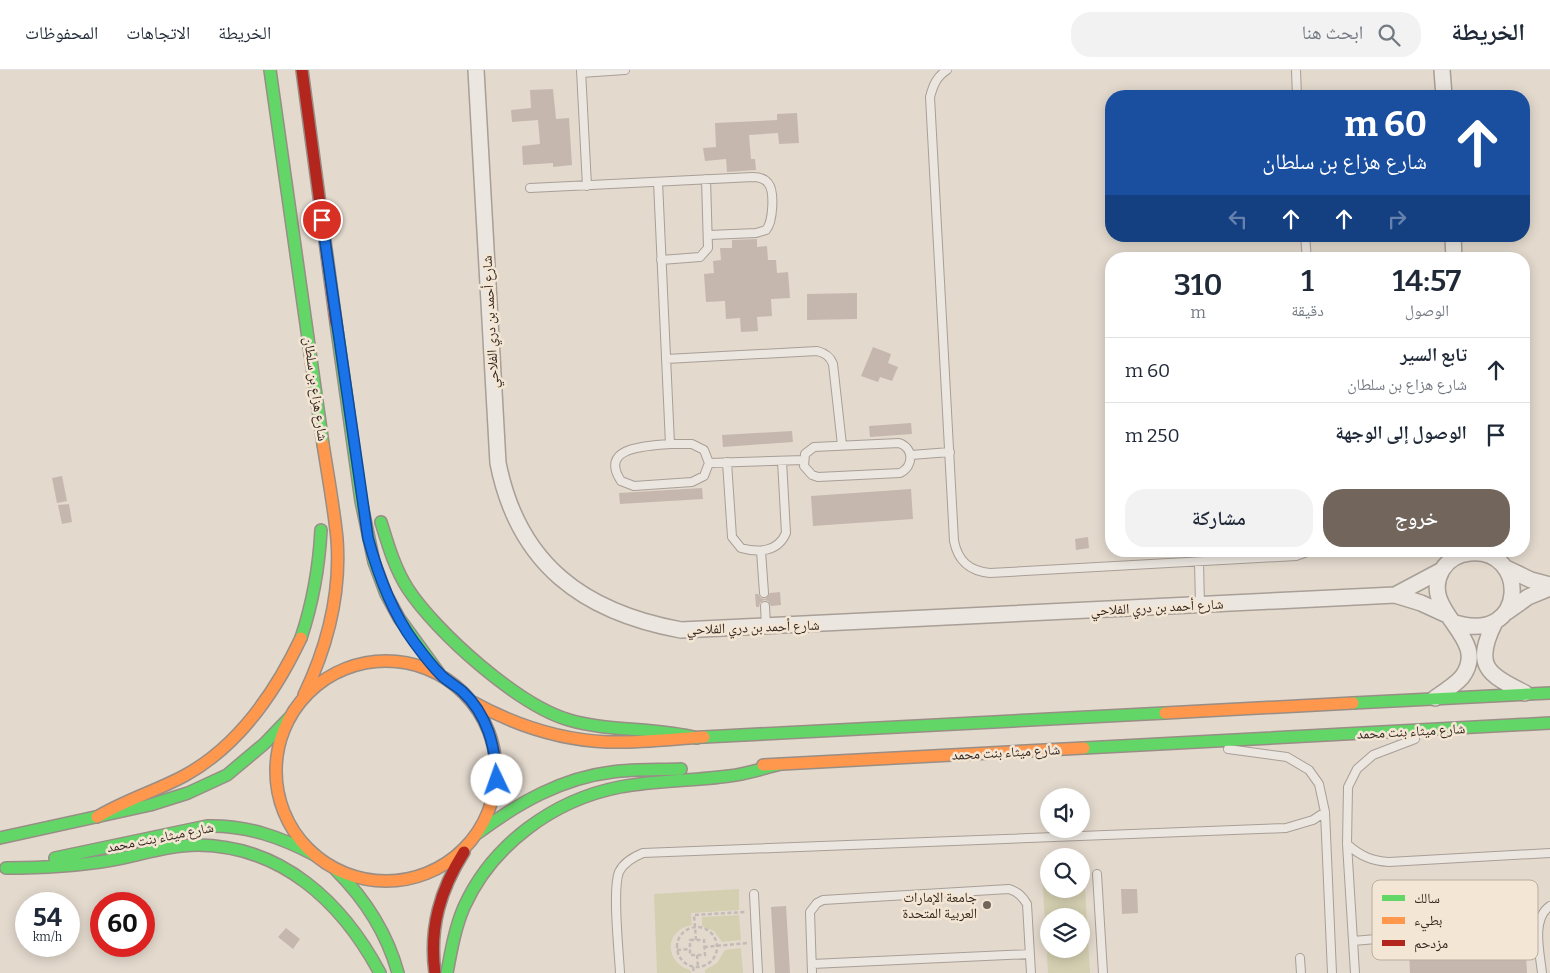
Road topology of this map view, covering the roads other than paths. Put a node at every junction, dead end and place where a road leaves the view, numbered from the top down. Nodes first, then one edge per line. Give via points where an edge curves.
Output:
1 (270, 70) edge
2 (302, 70) edge
3 (476, 70) edge
4 (625, 70) edge
5 (947, 70) edge
6 (1296, 70) edge
7 (1442, 70) edge
8 (581, 71) edge
9 (1297, 90) edge
10 (1444, 90) edge
11 (706, 179) junction
12 (658, 182) junction
13 (587, 186) junction
14 (530, 188) dead end
15 (709, 235) junction
16 (661, 260) junction
17 (312, 359) junction
18 (666, 359) junction
19 (306, 412) dead end
20 (670, 444) junction
21 (842, 445) junction
22 (950, 452) junction
23 (356, 455) junction
24 (911, 456) junction
25 (804, 460) junction
26 (782, 461) junction
27 (727, 462) junction
28 (709, 463) junction
29 (370, 485) dead end
30 (377, 507) dead end
31 (321, 519) dead end
32 (761, 551) junction
33 (1280, 557) edge
34 (1453, 557) edge
35 (1499, 560) edge
36 (1198, 562) junction
37 (1442, 570) junction
38 (1550, 587) edge
39 (764, 593) dead end
40 (1394, 595) junction
41 (1200, 605) junction
42 (765, 606) dead end
43 (1450, 619) junction
44 (1500, 619) junction
45 (766, 627) junction
46 (441, 675) junction
47 (1550, 693) edge
48 (1526, 694) junction
49 (1435, 698) junction
50 (472, 701) junction
51 (299, 703) junction
52 (289, 718) junction
53 (1550, 723) edge
54 (1440, 730) junction
55 (697, 738) junction
56 (1197, 743) junction
57 (781, 764) junction
58 (1325, 812) junction
59 (97, 816) junction
60 (478, 833) junction
61 (0, 838) edge
62 (1347, 844) junction
63 (468, 845) junction
64 (1550, 853) edge
65 (315, 855) junction
66 (330, 865) junction
67 (3, 868) edge
68 (1097, 874) dead end
69 (754, 894) dead end
70 (1550, 906) edge
71 (1372, 939) edge
72 (1353, 941) junction
73 (1030, 954) junction
74 (1300, 958) dead end
75 (812, 969) edge
76 (380, 973) edge
77 (398, 973) edge
78 (435, 973) edge
79 (447, 973) edge
80 (620, 973) edge
81 (758, 973) edge
82 (1031, 973) edge
83 (1103, 973) edge
84 (1301, 973) edge
85 (1332, 973) edge
86 (1355, 973) edge
87 (1542, 973) edge

1 - 17 main road, شارع هزاع بن سلطان
2 - 23 main road, شارع هزاع بن سلطان
3 - 45 street, شارع أحمد بن دري الفلاحي via 498,463 508,501 520,529 538,555 566,582 592,601 620,615 650,625 681,630
4 - 8 lane
5 - 22 lane via 933,85 930,97
6 - 9 lane
7 - 10 street
8 - 13 lane
11 - 12 lane
11 - 15 lane
11 - 15 lane via 758,177 767,182 772,192 772,221 766,230
12 - 13 lane
12 - 16 lane
13 - 14 lane
15 - 16 lane via 708,248 700,257
16 - 18 lane
17 - 19 main road
17 - 51 main road, شارع هزاع بن سلطان via 338,564 327,636 311,682
18 - 20 lane
18 - 21 lane via 822,352 833,364
20 - 28 lane via 698,446 704,450
20 - 28 lane via 624,451 616,462 622,481 634,486 692,482 704,476
21 - 24 lane via 899,443 908,448
21 - 25 lane via 814,447 805,454
22 - 24 lane
22 - 36 lane via 954,541 961,561 969,568 990,573
23 - 29 main road
23 - 46 main road, شارع هزاع بن سلطان via 368,538 381,581 400,621
24 - 25 lane via 908,467 900,472 818,477 807,472
25 - 26 lane
26 - 27 lane
26 - 32 lane via 786,534 778,546
27 - 28 lane
27 - 32 lane via 732,537 741,548
30 - 55 main road via 395,566 422,611 511,690 568,720 660,729
31 - 59 main road via 318,584 307,626 289,665 265,702 227,744 204,763 167,785 128,799
32 - 39 lane
33 - 36 lane
34 - 37 street
35 - 38 street via 1531,580
35 - 44 street via 1511,580 1513,592 1510,604
36 - 41 lane
37 - 40 street, شارع أحمد بن دري الفلاحي
37 - 43 street via 1437,581 1437,593 1439,604
38 - 44 street via 1528,597
40 - 41 street, شارع أحمد بن دري الفلاحي
40 - 43 street, شارع أحمد بن دري الفلاحي via 1421,603
41 - 45 street, شارع أحمد بن دري الفلاحي
42 - 45 lane
43 - 44 street via 1470,627 1482,627
43 - 49 street via 1469,654 1468,666 1458,680
44 - 48 street via 1485,646 1486,665 1500,680
46 - 50 main road
46 - 51 main road via 417,665 391,661 365,663 332,675
47 - 48 main road
48 - 49 main road
49 - 55 main road
50 - 55 main road via 514,724 567,739 610,742
50 - 60 main road via 487,725 495,752 497,780 491,808
51 - 52 main road
52 - 59 main road via 227,775 170,800
52 - 65 main road via 279,746 277,783 282,805 295,832
53 - 54 main road, شارع ميثاء بنت محمد
54 - 56 main road, شارع ميثاء بنت محمد
54 - 62 lane via 1382,750 1357,769 1346,795
56 - 57 main road, شارع ميثاء بنت محمد
56 - 58 lane via 1295,760 1309,770 1319,784
57 - 60 main road, شارع ميثاء بنت محمد via 612,772 592,776 531,798
57 - 79 main road via 744,774 619,787 574,801 538,820 499,854 474,887 457,926
58 - 80 lane via 1286,828 643,853 622,867 616,882
58 - 85 lane
59 - 61 main road
60 - 63 main road
62 - 64 lane via 1365,857 1390,862
62 - 72 lane
63 - 66 main road via 445,864 418,876 388,881 358,877
63 - 78 main road via 454,867 437,913 432,938
65 - 66 main road
65 - 67 main road, شارع ميثاء بنت محمد via 277,835 228,824
66 - 77 main road via 348,882 377,922
67 - 76 main road via 91,863 170,847 198,845 216,845 257,855 324,897 352,926
68 - 83 lane
69 - 81 lane
70 - 87 lane via 1539,922
71 - 72 lane
72 - 86 lane
73 - 75 lane
73 - 75 lane via 1027,904 1016,891 1009,889 824,900 810,912
73 - 82 lane
74 - 84 lane

